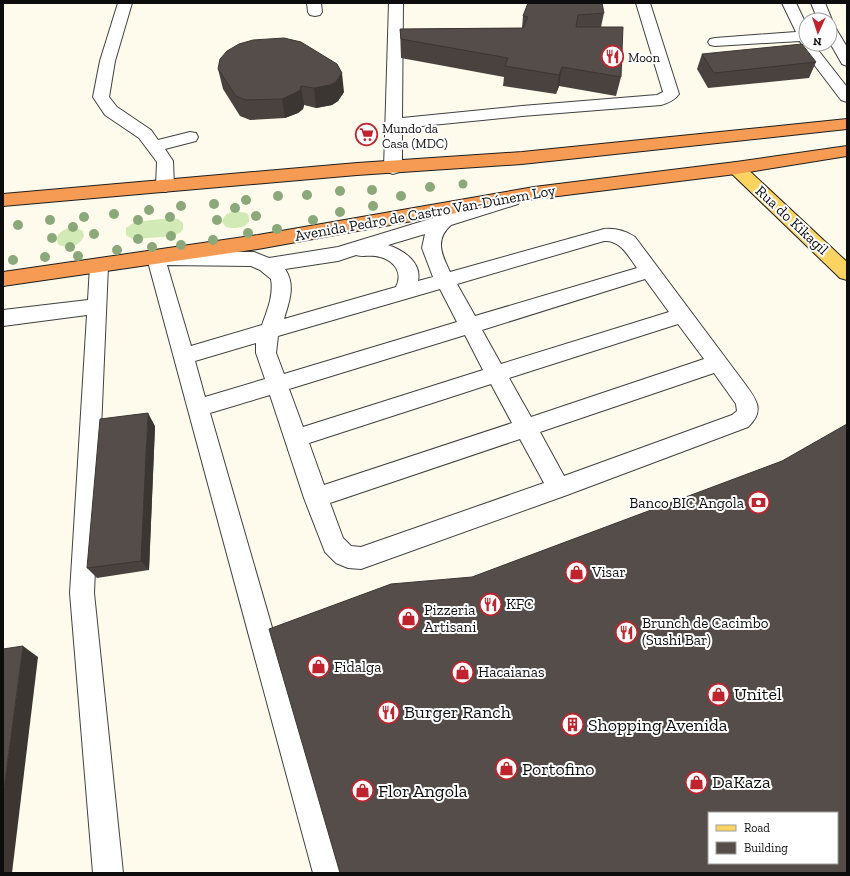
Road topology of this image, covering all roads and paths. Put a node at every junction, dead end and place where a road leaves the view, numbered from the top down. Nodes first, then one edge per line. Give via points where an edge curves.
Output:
1 (125, 3) edge
2 (396, 3) edge
3 (644, 3) edge
4 (789, 3) edge
5 (798, 22) edge
6 (798, 39) edge
7 (838, 40) edge
8 (715, 42) dead end
9 (813, 52) edge
10 (847, 61) edge
11 (847, 97) edge
12 (393, 124) junction
13 (847, 124) edge
14 (190, 137) dead end
15 (154, 146) junction
16 (847, 151) edge
17 (393, 168) junction
18 (736, 168) junction
19 (165, 186) junction
20 (534, 193) junction
21 (3, 200) edge
22 (447, 219) junction
23 (338, 254) junction
24 (156, 258) junction
25 (267, 265) junction
26 (99, 266) junction
27 (650, 271) junction
28 (847, 273) edge
29 (3, 279) edge
30 (445, 281) junction
31 (403, 293) junction
32 (97, 306) junction
33 (682, 315) junction
34 (3, 318) edge
35 (470, 326) junction
36 (270, 332) junction
37 (183, 356) junction
38 (718, 362) junction
39 (497, 374) junction
40 (277, 384) junction
41 (198, 408) junction
42 (526, 428) junction
43 (296, 438) junction
44 (559, 488) junction
45 (316, 498) junction
46 (108, 873) edge
47 (328, 873) edge

1 - 15 street via 110,49 102,80 101,96 111,112 145,134
2 - 12 street
3 - 12 street via 671,94 661,100
4 - 5 street
6 - 8 street
7 - 10 street
9 - 11 street
12 - 17 street
13 - 17 highway via 522,158
14 - 15 street
15 - 19 street via 165,161
16 - 18 highway, Avenida Pedro de Castro Van-Dúnem Loy
17 - 19 highway
18 - 20 highway, Avenida Pedro de Castro Van-Dúnem Loy
18 - 28 main road, Rua do Kikagil
19 - 21 highway
20 - 22 street
20 - 24 highway, Avenida Pedro de Castro Van-Dúnem Loy
22 - 23 street
22 - 30 street via 434,233 431,251
23 - 25 street
23 - 31 street via 368,248 382,249 394,255 403,263 409,275
24 - 25 street via 254,259
24 - 26 highway, Avenida Pedro de Castro Van-Dúnem Loy
24 - 37 street
25 - 36 street via 276,271 281,280 282,290
26 - 29 highway, Avenida Pedro de Castro Van-Dúnem Loy
26 - 32 street
27 - 30 street via 624,238 604,235
27 - 33 street
27 - 35 street
30 - 31 street
30 - 35 street
31 - 36 street
32 - 34 street
32 - 46 street via 82,594
33 - 38 street
33 - 39 street
35 - 39 street
35 - 40 street
36 - 37 street
36 - 40 street via 265,347
37 - 41 street
38 - 42 street
38 - 44 street via 746,402 748,407 744,418
39 - 42 street
39 - 43 street
40 - 41 street
40 - 43 street
41 - 47 street
42 - 44 street
42 - 45 street
43 - 45 street
44 - 45 street via 353,559 344,556 333,544

